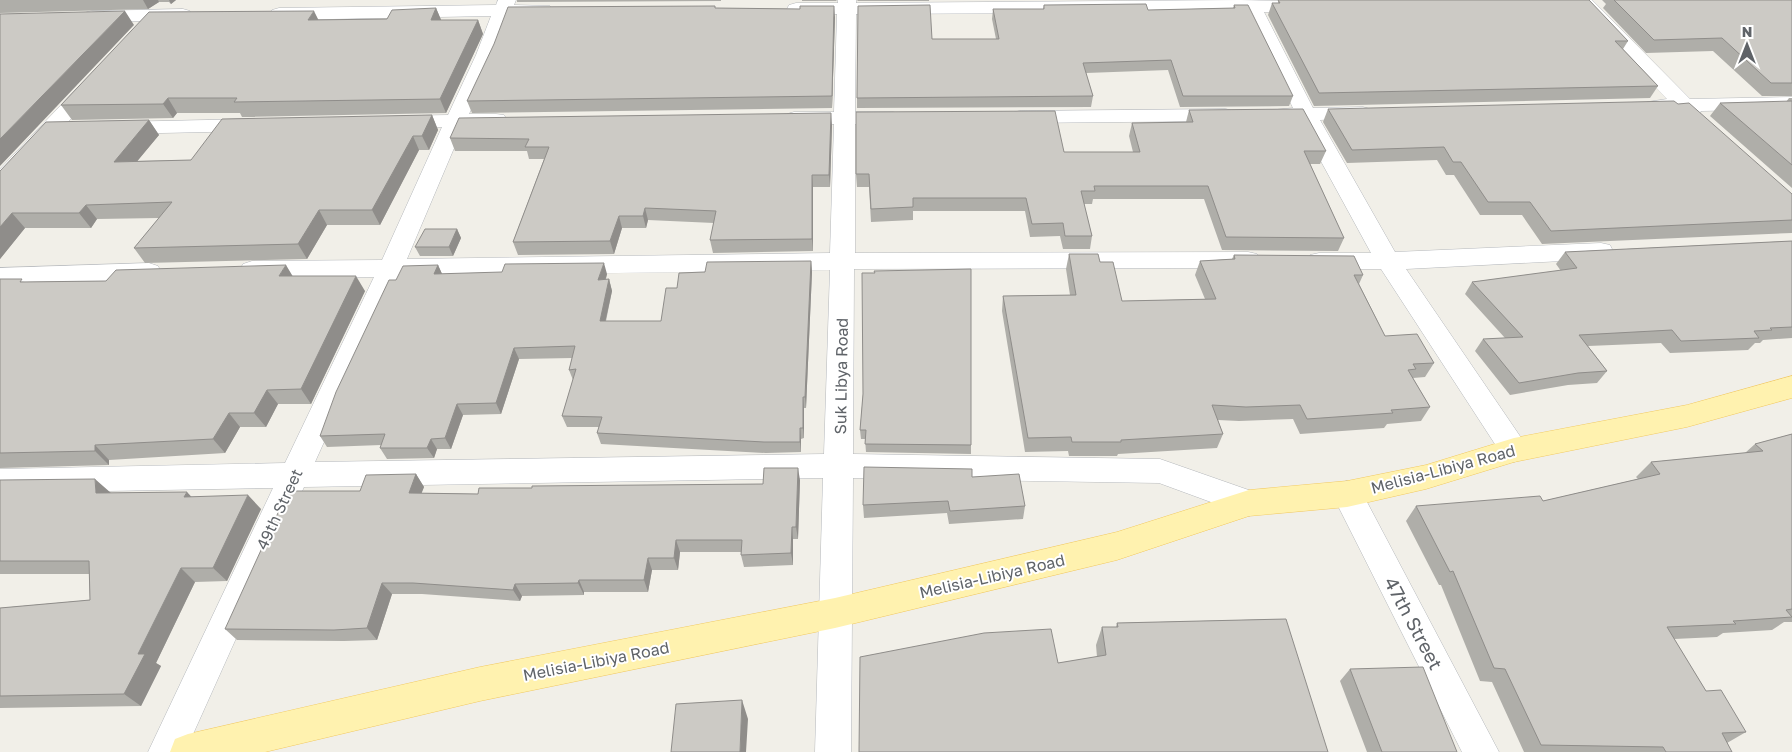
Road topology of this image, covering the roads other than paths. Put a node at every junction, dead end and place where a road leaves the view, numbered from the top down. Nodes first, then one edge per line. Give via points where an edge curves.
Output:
1 (170, 0) edge
2 (1582, 0) edge
3 (1251, 3) edge
4 (504, 5) edge
5 (847, 5) edge
6 (1321, 6) edge
7 (778, 9) edge
8 (561, 10) edge
9 (204, 14) edge
10 (261, 14) edge
11 (156, 15) junction
12 (73, 17) edge
13 (137, 35) edge
14 (106, 69) edge
15 (1792, 103) edge
16 (1684, 105) junction
17 (1635, 106) edge
18 (1384, 113) edge
19 (1306, 114) junction
20 (1000, 117) edge
21 (777, 118) edge
22 (846, 118) junction
23 (913, 118) edge
24 (514, 120) edge
25 (456, 121) junction
26 (376, 122) edge
27 (276, 125) edge
28 (1705, 125) edge
29 (50, 129) junction
30 (0, 183) edge
31 (1624, 250) edge
32 (1269, 260) edge
33 (843, 261) junction
34 (1298, 261) edge
35 (1388, 261) junction
36 (391, 267) junction
37 (232, 270) edge
38 (172, 272) edge
39 (0, 277) edge
40 (1792, 387) edge
41 (1514, 450) junction
42 (839, 466) junction
43 (295, 476) junction
44 (0, 481) edge
45 (1346, 494) junction
46 (1249, 503) junction
47 (835, 613) junction
48 (166, 752) edge
49 (188, 752) edge
50 (833, 752) edge
51 (1481, 752) edge

1 - 11 street
2 - 16 street
3 - 5 street
3 - 6 street
3 - 19 street
4 - 8 street
4 - 10 street
4 - 25 street, 49th Street
5 - 7 street
5 - 22 street, Suk Libya Road
9 - 11 street
11 - 12 street
11 - 13 street
14 - 29 street
15 - 16 street
16 - 17 street
16 - 28 street
18 - 19 street
19 - 20 street
19 - 35 street
21 - 22 street
22 - 23 street
22 - 33 street, Suk Libya Road
24 - 25 street
25 - 26 street
25 - 36 street, 49th Street
27 - 29 street
29 - 30 street
31 - 35 street
32 - 33 street
33 - 36 street
33 - 42 street, Suk Libya Road
34 - 35 street
35 - 41 street
36 - 37 street
36 - 43 street, 49th Street
38 - 39 street
40 - 41 main road, Melisia-Libiya Road via 1687,416
41 - 45 main road, Melisia-Libiya Road via 1426,477
42 - 43 street
42 - 46 street via 1160,471
42 - 47 street, Suk Libya Road
43 - 44 street
43 - 48 street, 49th Street
45 - 46 main road, Melisia-Libiya Road
45 - 51 street, 47th Street
46 - 47 main road, Melisia-Libiya Road via 1117,546
47 - 49 main road, Melisia-Libiya Road via 480,684
47 - 50 street, Suk Libya Road

